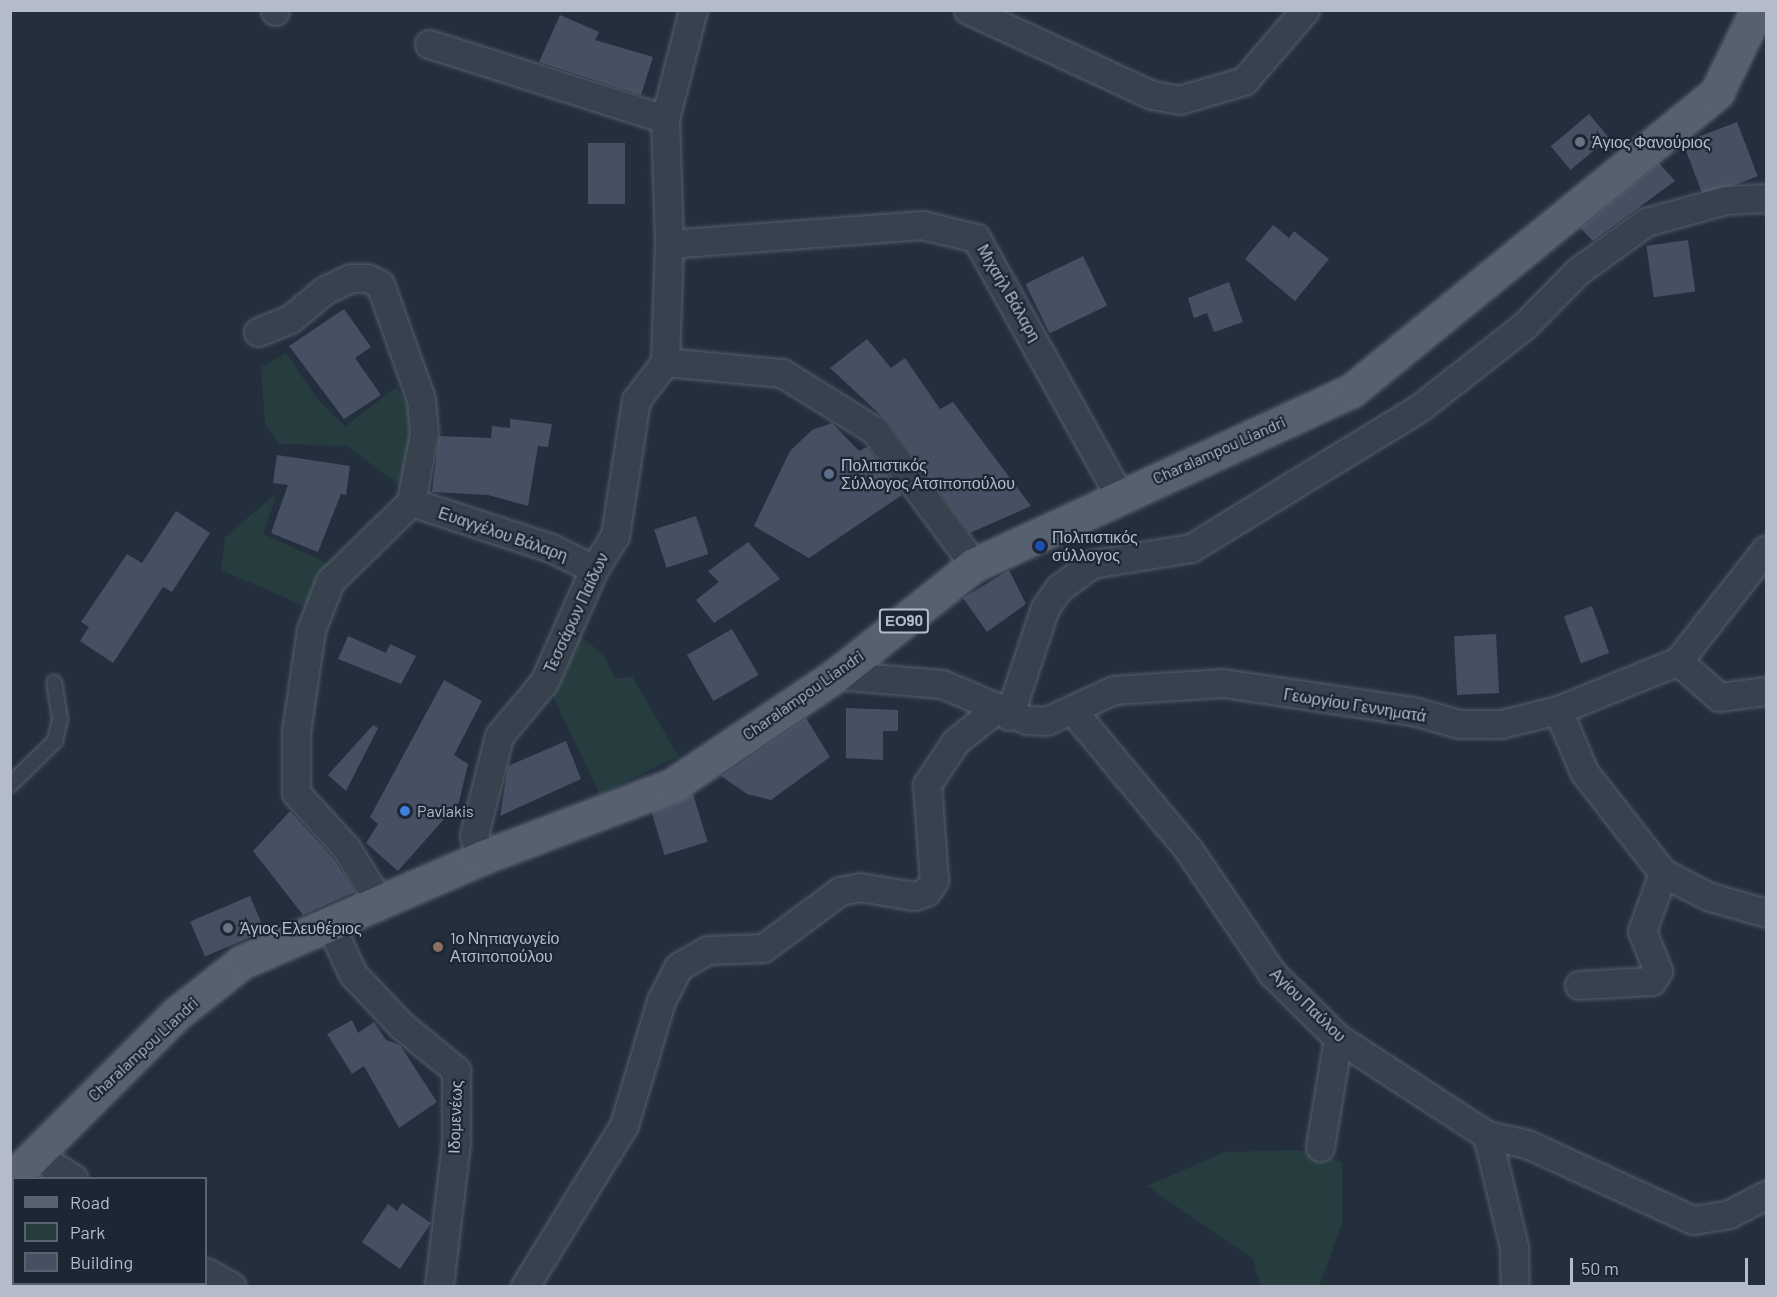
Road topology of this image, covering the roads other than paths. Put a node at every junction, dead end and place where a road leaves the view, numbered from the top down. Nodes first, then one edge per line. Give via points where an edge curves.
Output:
1 (693, 10) edge
2 (968, 10) edge
3 (1305, 10) edge
4 (1757, 10) edge
5 (429, 44) dead end
6 (665, 119) junction
7 (1767, 198) edge
8 (669, 244) junction
9 (258, 332) dead end
10 (665, 362) junction
11 (1119, 495) junction
12 (411, 502) junction
13 (1767, 549) edge
14 (974, 566) junction
15 (594, 569) junction
16 (1678, 661) junction
17 (836, 675) junction
18 (54, 682) dead end
19 (1767, 691) edge
20 (1558, 710) junction
21 (1073, 711) junction
22 (1002, 713) junction
23 (10, 785) edge
24 (481, 858) junction
25 (1663, 873) junction
26 (379, 901) junction
27 (1767, 913) edge
28 (330, 925) junction
29 (1579, 985) dead end
30 (1338, 1038) junction
31 (1487, 1135) junction
32 (1320, 1147) dead end
33 (34, 1154) junction
34 (13, 1177) edge
35 (70, 1177) edge
36 (1767, 1195) edge
37 (207, 1273) edge
38 (231, 1287) edge
39 (439, 1287) edge
40 (525, 1287) edge
41 (1515, 1287) edge

1 - 6 street
2 - 3 street via 1152,95 1179,100 1244,81
4 - 11 main road, Charalampou Liandri / ΕΟ90 via 1717,92 1351,392
5 - 6 street
6 - 8 street
7 - 22 street via 1726,200 1646,222 1578,271 1524,326 1418,408 1280,494 1191,548 1092,564 1059,588 1045,608
8 - 10 street
8 - 11 street, Μιχαήλ Βάλαρη via 798,230 922,225 976,238
9 - 12 street via 290,319 325,290 351,278 380,284 421,399 424,433
10 - 14 street via 782,373 875,431
10 - 15 street, Τεσσάρων Παίδων via 636,400 615,536
11 - 14 main road, Charalampou Liandri / ΕΟ90
12 - 15 street, Ευαγγέλου Βάλαρη via 551,548
12 - 26 street via 330,581 311,630 296,731 296,793 346,848
13 - 16 street, Γεωργίου Γεννηματά
14 - 17 main road, Charalampou Liandri / ΕΟ90
15 - 24 street, Τεσσάρων Παίδων via 544,682 499,736 474,835
16 - 19 street via 1719,697
16 - 20 street, Γεωργίου Γεννηματά
17 - 22 street, Γεωργίου Γεννηματά via 942,684
17 - 24 main road, Charalampou Liandri / ΕΟ90 via 673,785
18 - 23 lane via 60,719 55,741
20 - 21 street, Γεωργίου Γεννηματά via 1501,724 1460,724 1413,711 1223,683 1114,690
20 - 25 street via 1584,772
21 - 22 street, Γεωργίου Γεννηματά via 1046,721
21 - 30 street, Αγίου Παύλου via 1188,849 1272,973
22 - 40 street via 956,741 927,784 934,880 926,892 914,896 860,887 840,891 763,948 708,950 678,967 661,1001 624,1125
24 - 26 main road, Charalampou Liandri / ΕΟ90
25 - 27 street via 1710,897
25 - 29 street via 1646,907 1642,931 1658,971 1652,981
26 - 28 main road, Charalampou Liandri / ΕΟ90
28 - 33 main road, Charalampou Liandri / ΕΟ90 via 242,962 176,1014
28 - 39 street, Ιδομενέως via 353,974 402,1026 456,1070 456,1143
30 - 31 street, Αγίου Παύλου
30 - 32 street
31 - 36 street via 1527,1144 1693,1220 1729,1214
31 - 41 street via 1514,1247
33 - 34 main road, Charalampou Liandri / ΕΟ90
33 - 35 street
37 - 38 street

